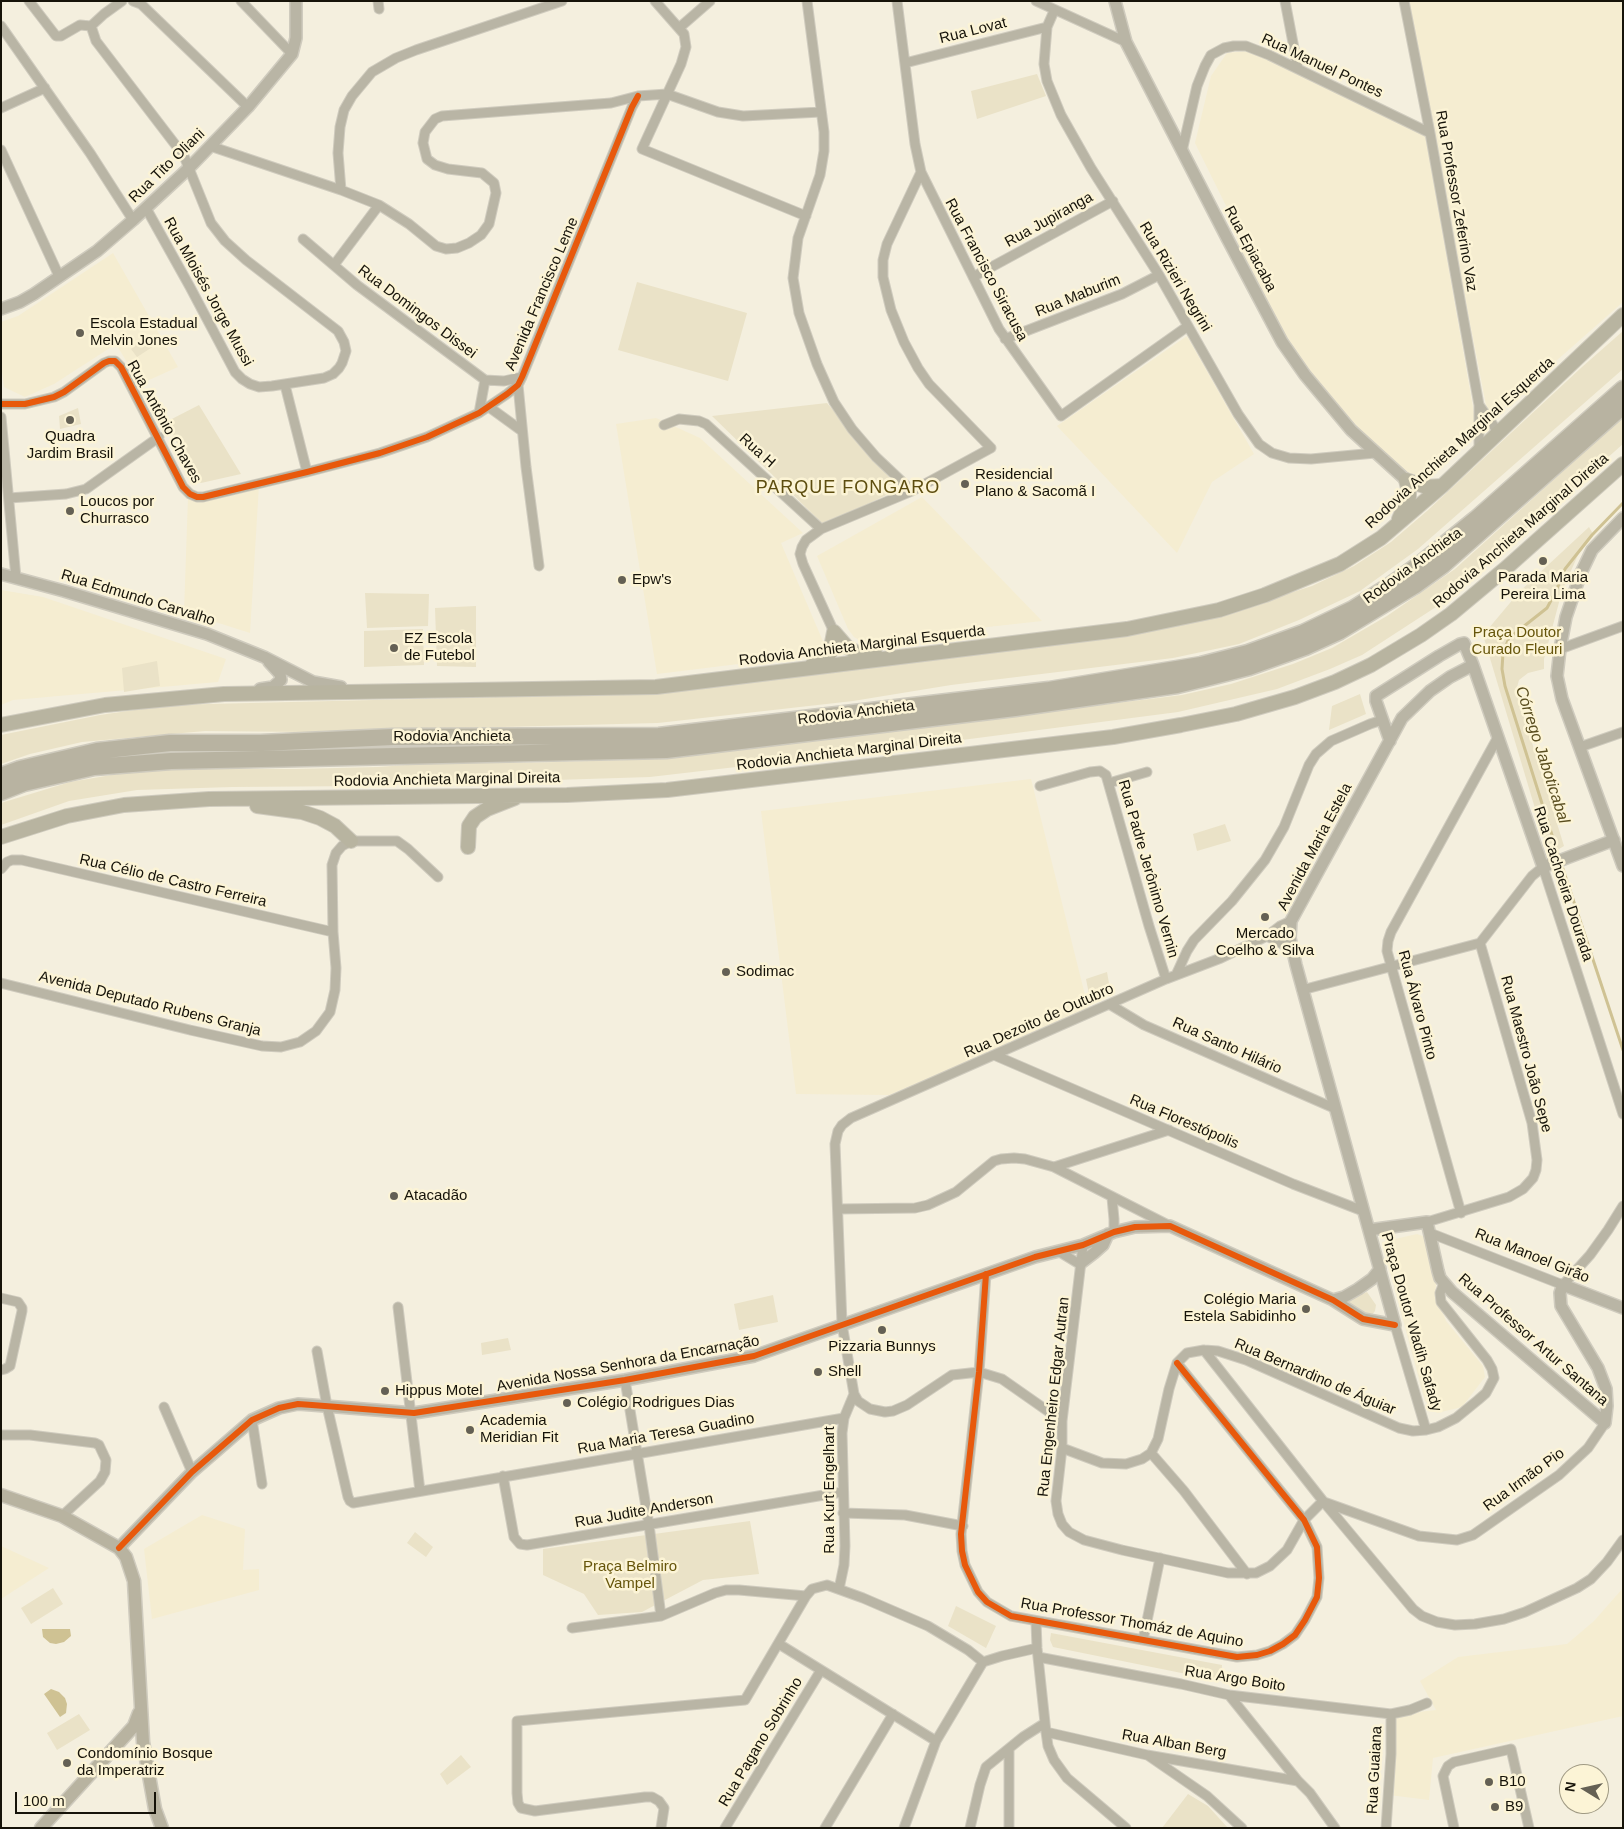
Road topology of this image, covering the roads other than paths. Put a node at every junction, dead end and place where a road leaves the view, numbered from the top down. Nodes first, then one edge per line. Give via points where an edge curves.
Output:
1 (29, 1) edge
2 (122, 1) edge
3 (133, 1) edge
4 (241, 1) edge
5 (296, 1) edge
6 (562, 1) edge
7 (655, 1) edge
8 (710, 1) edge
9 (807, 1) edge
10 (897, 1) edge
11 (1036, 1) edge
12 (1116, 1) edge
13 (1285, 1) edge
14 (1404, 1) edge
15 (1054, 11) junction
16 (1, 26) edge
17 (91, 26) junction
18 (1047, 27) junction
19 (678, 28) junction
20 (1126, 42) junction
21 (292, 54) junction
22 (905, 63) junction
23 (1298, 69) junction
24 (45, 88) junction
25 (667, 94) junction
26 (638, 96) junction
27 (248, 107) junction
28 (1, 108) edge
29 (821, 112) junction
30 (1430, 133) junction
31 (210, 146) junction
32 (1, 150) edge
33 (1182, 151) junction
34 (189, 168) junction
35 (920, 172) junction
36 (341, 190) junction
37 (1113, 201) junction
38 (379, 205) junction
39 (146, 208) junction
40 (806, 216) junction
41 (133, 220) junction
42 (303, 239) dead end
43 (334, 265) junction
44 (1159, 275) junction
45 (59, 276) junction
46 (973, 277) junction
47 (1, 309) edge
48 (1623, 315) edge
49 (1188, 326) junction
50 (1005, 339) junction
51 (485, 380) junction
52 (520, 381) junction
53 (285, 385) junction
54 (1623, 389) edge
55 (1, 404) edge
56 (1479, 405) junction
57 (1623, 406) edge
58 (489, 407) junction
59 (479, 413) junction
60 (1, 417) edge
61 (664, 425) dead end
62 (522, 431) junction
63 (1498, 432) junction
64 (159, 437) junction
65 (1479, 448) junction
66 (1375, 453) junction
67 (1623, 464) edge
68 (307, 472) junction
69 (1406, 480) junction
70 (1442, 486) junction
71 (912, 492) junction
72 (203, 497) joint
73 (9, 498) junction
74 (1623, 518) edge
75 (1396, 524) junction
76 (821, 529) junction
77 (538, 566) dead end
78 (1, 574) edge
79 (16, 578) junction
80 (1623, 626) edge
81 (834, 632) junction
82 (1560, 649) junction
83 (921, 654) junction
84 (264, 657) junction
85 (1474, 664) junction
86 (805, 669) junction
87 (388, 691) junction
88 (224, 694) junction
89 (1382, 720) junction
90 (1, 725) edge
91 (1623, 732) edge
92 (1498, 738) junction
93 (1390, 741) junction
94 (1580, 747) junction
95 (1147, 772) dead end
96 (1, 776) edge
97 (1109, 783) junction
98 (1040, 786) dead end
99 (1, 792) edge
100 (521, 795) junction
101 (209, 799) junction
102 (1, 837) edge
103 (1618, 838) edge
104 (351, 842) junction
105 (468, 847) dead end
106 (1548, 865) junction
107 (4, 866) edge
108 (1623, 866) edge
109 (438, 877) dead end
110 (1291, 921) junction
111 (333, 932) junction
112 (1267, 936) junction
113 (1480, 943) junction
114 (1292, 949) junction
115 (1390, 966) junction
116 (1176, 975) junction
117 (1166, 979) junction
118 (1, 983) edge
119 (1302, 990) junction
120 (1109, 1004) junction
121 (994, 1055) junction
122 (1336, 1109) junction
123 (1623, 1114) edge
124 (1169, 1130) junction
125 (1054, 1167) junction
126 (1112, 1198) junction
127 (1623, 1206) edge
128 (838, 1209) junction
129 (1363, 1211) junction
130 (1461, 1213) junction
131 (1170, 1226) junction
132 (1429, 1228) junction
133 (1369, 1230) junction
134 (1111, 1233) junction
135 (1083, 1245) junction
136 (1058, 1251) junction
137 (1081, 1264) junction
138 (1380, 1269) junction
139 (986, 1274) junction
140 (1444, 1283) junction
141 (1562, 1285) junction
142 (1, 1298) edge
143 (1333, 1300) junction
144 (398, 1307) dead end
145 (1623, 1308) edge
146 (842, 1324) junction
147 (1395, 1325) junction
148 (317, 1350) dead end
149 (1204, 1350) junction
150 (1177, 1363) junction
151 (1, 1370) edge
152 (979, 1372) junction
153 (625, 1380) junction
154 (854, 1394) junction
155 (327, 1406) junction
156 (164, 1407) dead end
157 (410, 1414) junction
158 (844, 1418) junction
159 (252, 1420) junction
160 (1062, 1421) junction
161 (1605, 1422) junction
162 (1426, 1430) junction
163 (1, 1435) edge
164 (1062, 1448) junction
165 (1151, 1452) junction
166 (638, 1453) junction
167 (192, 1472) junction
168 (503, 1476) junction
169 (262, 1484) dead end
170 (420, 1491) junction
171 (842, 1492) junction
172 (1, 1495) edge
173 (1323, 1502) junction
174 (844, 1513) junction
175 (62, 1516) junction
176 (1304, 1520) junction
177 (649, 1525) junction
178 (963, 1526) junction
179 (1623, 1540) edge
180 (119, 1548) junction
181 (1160, 1558) junction
182 (1247, 1574) junction
183 (839, 1588) junction
184 (806, 1596) junction
185 (661, 1616) junction
186 (1036, 1621) junction
187 (572, 1628) dead end
188 (1143, 1640) junction
189 (779, 1644) junction
190 (1037, 1653) junction
191 (983, 1662) junction
192 (821, 1670) junction
193 (1229, 1695) junction
194 (1427, 1702) dead end
195 (140, 1704) junction
196 (893, 1714) junction
197 (1391, 1714) junction
198 (134, 1726) junction
199 (1046, 1728) junction
200 (936, 1741) junction
201 (143, 1742) junction
202 (1009, 1749) junction
203 (1147, 1755) junction
204 (1194, 1762) junction
205 (1298, 1781) junction
206 (1190, 1784) junction
207 (41, 1828) edge
208 (162, 1828) edge
209 (661, 1828) edge
210 (726, 1828) edge
211 (825, 1828) edge
212 (904, 1828) edge
213 (970, 1828) edge
214 (1009, 1828) edge
215 (1126, 1828) edge
216 (1242, 1828) edge
217 (1335, 1828) edge
218 (1386, 1828) edge
219 (1454, 1828) edge
220 (1529, 1828) edge

1 - 17 street via 56,36 80,25
2 - 17 street
3 - 27 street via 141,4
4 - 21 street
5 - 21 street via 296,38
6 - 36 street via 416,50 372,72 344,110 338,153
7 - 19 street
8 - 19 street
9 - 29 street
10 - 22 street, Rua Francisco Siracusa
11 - 15 street
12 - 20 street, Rua Epiacaba
13 - 23 street
14 - 30 street, Rua Professor Zeferino Vaz
15 - 18 street, Rua Rizieri Negrini
15 - 20 street
16 - 24 street
17 - 34 street, Rua Mloisés Jorge Mussi via 96,41 184,156
18 - 22 street, Rua Lovat
18 - 37 street, Rua Rizieri Negrini via 1044,64 1047,81 1061,115
19 - 25 street via 684,34 685,52
20 - 33 street, Rua Epiacaba
21 - 27 street, Rua Tito Oliani
22 - 35 street, Rua Francisco Siracusa
23 - 30 street, Rua Manuel Pontes
23 - 33 street, Rua Manuel Pontes via 1246,46 1224,48 1211,55 1197,86
24 - 28 street
24 - 41 street
25 - 26 street
25 - 29 street via 718,112 742,116
25 - 40 street via 642,149
26 - 38 street via 611,103 452,114 435,119 425,132 423,143 428,159 448,169 482,173 494,183 496,194 489,224 480,235 463,246 446,249 436,246
26 - 52 street, Avenida Francisco Leme
27 - 31 street, Rua Tito Oliani
29 - 40 street via 824,151 820,176
30 - 56 street, Rua Professor Zeferino Vaz
31 - 34 street, Rua Tito Oliani
31 - 36 street
32 - 45 street
33 - 66 street, Rua Epiacaba via 1290,354 1325,400
34 - 39 street, Rua Tito Oliani
34 - 53 street, Rua Mloisés Jorge Mussi via 211,223 225,241 342,337 344,357 333,374
35 - 46 street, Rua Francisco Siracusa
35 - 71 street via 887,244 883,260 883,277 891,310 923,376 991,448
36 - 38 street
37 - 44 street, Rua Rizieri Negrini
37 - 46 street, Rua Jupiranga
38 - 43 street, Rua Domingos Dissei
39 - 41 street, Rua Tito Oliani
39 - 53 street, Rua Mloisés Jorge Mussi via 234,372 250,384
40 - 71 street via 798,238 794,278 799,313 816,364 834,402 852,429
41 - 45 street, Rua Tito Oliani
42 - 43 street, Rua Domingos Dissei
43 - 51 street, Rua Domingos Dissei
44 - 49 street, Rua Rizieri Negrini
44 - 50 street, Rua Maburim via 1122,294
45 - 47 street, Rua Tito Oliani via 20,302
46 - 50 street, Rua Francisco Siracusa
48 - 63 highway, Rodovia Anchieta Marginal Esquerda
49 - 50 street, Rua Francisco Siracusa via 1061,416
49 - 66 street, Rua Rizieri Negrini via 1238,414 1259,444 1272,453 1311,459
51 - 52 street
51 - 59 street
52 - 58 street, Avenida Francisco Leme
52 - 62 street
53 - 68 street
54 - 96 highway, Rodovia Anchieta via 1476,519 1391,585 1353,609 1303,633 1201,665 1048,690 659,736 393,737 170,743 98,751
55 - 64 street, Rua Antônio Chaves via 25,404 54,397 104,363 113,361 120,365
56 - 63 street, Rua Professor Zeferino Vaz
56 - 65 street, Rua Professor Zeferino Vaz
57 - 99 highway, Rodovia Anchieta via 1443,565 1414,586 1348,626 1305,647 1206,678 1159,688 1015,708 666,750 172,761 94,767 24,783
58 - 59 street, Avenida Francisco Leme
58 - 62 street
59 - 68 street, Avenida Francisco Leme via 427,437
60 - 73 street
61 - 76 street, Rua H via 679,419 699,420 706,424
62 - 77 street
63 - 65 highway, Rodovia Anchieta Marginal Esquerda
64 - 72 street, Rua Antônio Chaves via 183,487 190,494
64 - 73 street via 86,489 66,494
65 - 70 highway, Rodovia Anchieta Marginal Esquerda
66 - 69 street, Rua Epiacaba
67 - 100 highway, Rodovia Anchieta Marginal Direita via 1451,614 1371,665 1295,697 1218,718 1113,737 667,790
68 - 72 street, Avenida Francisco Leme
69 - 70 highway via 1418,485
69 - 75 highway via 1408,497
70 - 75 highway, Rodovia Anchieta Marginal Esquerda
71 - 76 street
73 - 79 street
74 - 82 street via 1592,550 1580,573
75 - 83 highway, Rodovia Anchieta Marginal Esquerda via 1381,538 1340,564 1219,610 1127,629
76 - 81 street via 806,540 800,554
78 - 79 street, Rua Edmundo Carvalho
79 - 84 street, Rua Edmundo Carvalho via 207,634
80 - 82 street
81 - 83 highway via 847,647 858,653
81 - 86 highway via 830,653
82 - 94 street via 1559,687
83 - 86 highway, Rodovia Anchieta Marginal Esquerda
84 - 87 street, Rua Edmundo Carvalho via 323,685
84 - 88 street, Rua Edmundo Carvalho via 280,674 278,684
85 - 89 street via 1464,643 1439,656 1378,694 1376,701
85 - 92 street, Rua Cachoeira Dourada
85 - 93 street, Avenida Maria Estela via 1450,677 1415,704 1402,718
86 - 87 highway, Rodovia Anchieta Marginal Esquerda via 656,687
87 - 88 highway, Rodovia Anchieta Marginal Esquerda
88 - 90 highway, Rodovia Anchieta Marginal Esquerda via 104,705
89 - 93 street
89 - 116 street via 1331,741 1316,754 1284,827 1265,860 1194,940
91 - 94 street
92 - 106 street, Rua Cachoeira Dourada
92 - 115 street, Rua Álvaro Pinto via 1391,932 1387,951
93 - 110 street, Avenida Maria Estela
94 - 103 street
95 - 97 street
97 - 98 street, Rua Padre Jerônimo Vernin via 1100,771
97 - 117 street, Rua Padre Jerônimo Vernin
100 - 101 highway, Rodovia Anchieta Marginal Direita
100 - 105 highway via 475,817 469,826
101 - 102 highway, Rodovia Anchieta Marginal Direita via 124,805 67,816
101 - 104 highway via 302,812 335,826
103 - 106 street
103 - 108 street
104 - 109 street via 397,841
104 - 111 street, Avenida Deputado Rubens Granja via 336,853 332,865
106 - 113 street via 1532,876
106 - 123 street, Rua Cachoeira Dourada
107 - 111 street, Rua Célio de Castro Ferreira via 22,860
110 - 112 street, Rua Dezoito de Outubro
110 - 114 street, Avenida Maria Estela
111 - 118 street, Avenida Deputado Rubens Granja via 336,975 330,1012 316,1031 300,1042 281,1047 262,1046 190,1030
112 - 114 street
112 - 116 street, Rua Dezoito de Outubro
113 - 115 street
113 - 130 street, Rua Maestro João Sepe via 1532,1123 1537,1160 1532,1178 1523,1189
114 - 119 street, Avenida Maria Estela
115 - 119 street
115 - 130 street, Rua Álvaro Pinto
116 - 117 street, Rua Dezoito de Outubro
117 - 120 street, Rua Dezoito de Outubro
119 - 122 street, Avenida Maria Estela
120 - 121 street, Rua Dezoito de Outubro
120 - 122 street, Rua Santo Hilário via 1144,1025
121 - 124 street, Rua Florestópolis
121 - 128 street, Rua Dezoito de Outubro via 842,1124 835,1144
122 - 129 street, Avenida Maria Estela
124 - 125 street
124 - 129 street, Rua Florestópolis
125 - 126 street
125 - 128 street via 1025,1160 1001,1159 984,1168 956,1192 928,1205
126 - 131 street
126 - 134 street via 1114,1219
127 - 141 street via 1590,1255
128 - 146 street
129 - 133 street, Avenida Maria Estela
130 - 132 street, Rua Maestro João Sepe
131 - 134 street, Avenida Nossa Senhora da Encarnação via 1146,1226
131 - 143 street, Avenida Nossa Senhora da Encarnação
132 - 133 street, Rua Maestro João Sepe
132 - 140 street, Rua Professor Artur Santana via 1438,1272
132 - 141 street, Rua Manoel Girão
133 - 138 street, Praça Doutor Wadih Safady
134 - 135 street, Avenida Nossa Senhora da Encarnação
134 - 137 street
135 - 136 street, Avenida Nossa Senhora da Encarnação
135 - 137 street, Rua Engenheiro Edgar Autran
136 - 137 street
136 - 139 street, Avenida Nossa Senhora da Encarnação
137 - 160 street, Rua Engenheiro Edgar Autran
138 - 143 street via 1358,1289
138 - 147 street, Praça Doutor Wadih Safady
139 - 146 street, Avenida Nossa Senhora da Encarnação
139 - 152 street, Rua Professor Thomáz de Aquino
140 - 161 street, Rua Professor Artur Santana
140 - 162 street, Praça Doutor Wadih Safady via 1441,1302 1487,1360 1494,1378 1486,1393 1463,1412 1438,1427
141 - 145 street, Rua Manoel Girão
141 - 161 street, Rua Irmão Pio via 1561,1306 1598,1368 1606,1389
142 - 151 street via 18,1302 22,1311 10,1366
143 - 147 street, Avenida Nossa Senhora da Encarnação via 1363,1318
144 - 157 street
146 - 153 street, Avenida Nossa Senhora da Encarnação via 754,1356
146 - 154 street
147 - 162 street, Praça Doutor Wadih Safady
148 - 155 street, Rua Maria Teresa Guadino
149 - 150 street via 1187,1353
149 - 162 street, Rua Bernardino de Águiar via 1246,1360 1390,1425 1406,1430
149 - 173 street
150 - 165 street via 1158,1439
150 - 176 street, Rua Professor Thomáz de Aquino
152 - 154 street via 952,1376 893,1411 870,1410
152 - 160 street via 1002,1379
152 - 178 street, Rua Professor Thomáz de Aquino
153 - 157 street, Avenida Nossa Senhora da Encarnação
153 - 166 street
154 - 158 street, Rua Kurt Engelhart
155 - 157 street, Avenida Nossa Senhora da Encarnação
155 - 159 street, Avenida Nossa Senhora da Encarnação via 298,1404
155 - 170 street, Rua Maria Teresa Guadino via 351,1502
156 - 167 street
157 - 170 street
158 - 166 street, Rua Maria Teresa Guadino
158 - 171 street, Rua Kurt Engelhart
159 - 167 street, Avenida Nossa Senhora da Encarnação
159 - 169 street
160 - 164 street, Rua Engenheiro Edgar Autran
161 - 173 street, Rua Irmão Pio via 1588,1448 1559,1475 1473,1535 1457,1540 1419,1536
163 - 175 street via 30,1435 99,1446 106,1460 105,1472 100,1481
164 - 165 street via 1102,1463 1115,1464 1134,1462
164 - 181 street, Rua Engenheiro Edgar Autran via 1056,1501 1062,1524 1084,1540
165 - 182 street
166 - 168 street, Rua Maria Teresa Guadino
166 - 177 street
167 - 180 street, Avenida Nossa Senhora da Encarnação
168 - 170 street, Rua Maria Teresa Guadino
168 - 177 street, Rua Judite Anderson via 512,1529 520,1544
171 - 174 street, Rua Kurt Engelhart
171 - 177 street, Rua Judite Anderson
172 - 175 main road
173 - 176 street
173 - 179 street via 1413,1609 1437,1622 1455,1625 1504,1619 1577,1588 1591,1579
174 - 178 street via 905,1515
174 - 183 street, Rua Kurt Engelhart via 844,1564
175 - 180 main road
176 - 182 street, Rua Engenheiro Edgar Autran via 1287,1550 1263,1570
176 - 188 street, Rua Professor Thomáz de Aquino via 1316,1547 1320,1578 1317,1597 1295,1635 1283,1644 1257,1655 1236,1656
177 - 185 street
178 - 186 street, Rua Professor Thomáz de Aquino via 965,1565 978,1592 1000,1611
180 - 195 main road via 126,1557 134,1582
181 - 182 street, Rua Engenheiro Edgar Autran
181 - 188 street
183 - 184 street via 822,1586 812,1589
183 - 191 street via 928,1626
184 - 185 street via 726,1590
184 - 189 street
185 - 187 street
186 - 188 street, Rua Professor Thomáz de Aquino
186 - 190 street
189 - 192 street
189 - 209 street via 745,1700 516,1721 517,1793 521,1808 535,1811 652,1797 664,1808
190 - 191 street via 1002,1656
190 - 193 street, Rua Argo Boito
190 - 199 street
191 - 200 street
192 - 196 street
192 - 210 street, Rua Pagano Sobrinho
193 - 197 street, Rua Argo Boito
193 - 205 street
194 - 197 street, Rua Argo Boito
195 - 198 main road
195 - 201 main road
196 - 200 street
196 - 211 street
197 - 218 street, Rua Guaiana
198 - 201 main road
198 - 207 main road
199 - 202 street via 1023,1737
199 - 203 street, Rua Alban Berg
199 - 215 street via 1048,1746 1061,1771
200 - 212 street
201 - 208 main road via 155,1809
202 - 213 street via 989,1763 983,1773
202 - 214 street
203 - 204 street, Rua Alban Berg
203 - 206 street
204 - 205 street, Rua Alban Berg
204 - 206 street via 1184,1771
205 - 217 street via 1310,1792
206 - 216 street via 1220,1806
219 - 220 street via 1443,1776 1448,1766 1511,1749

